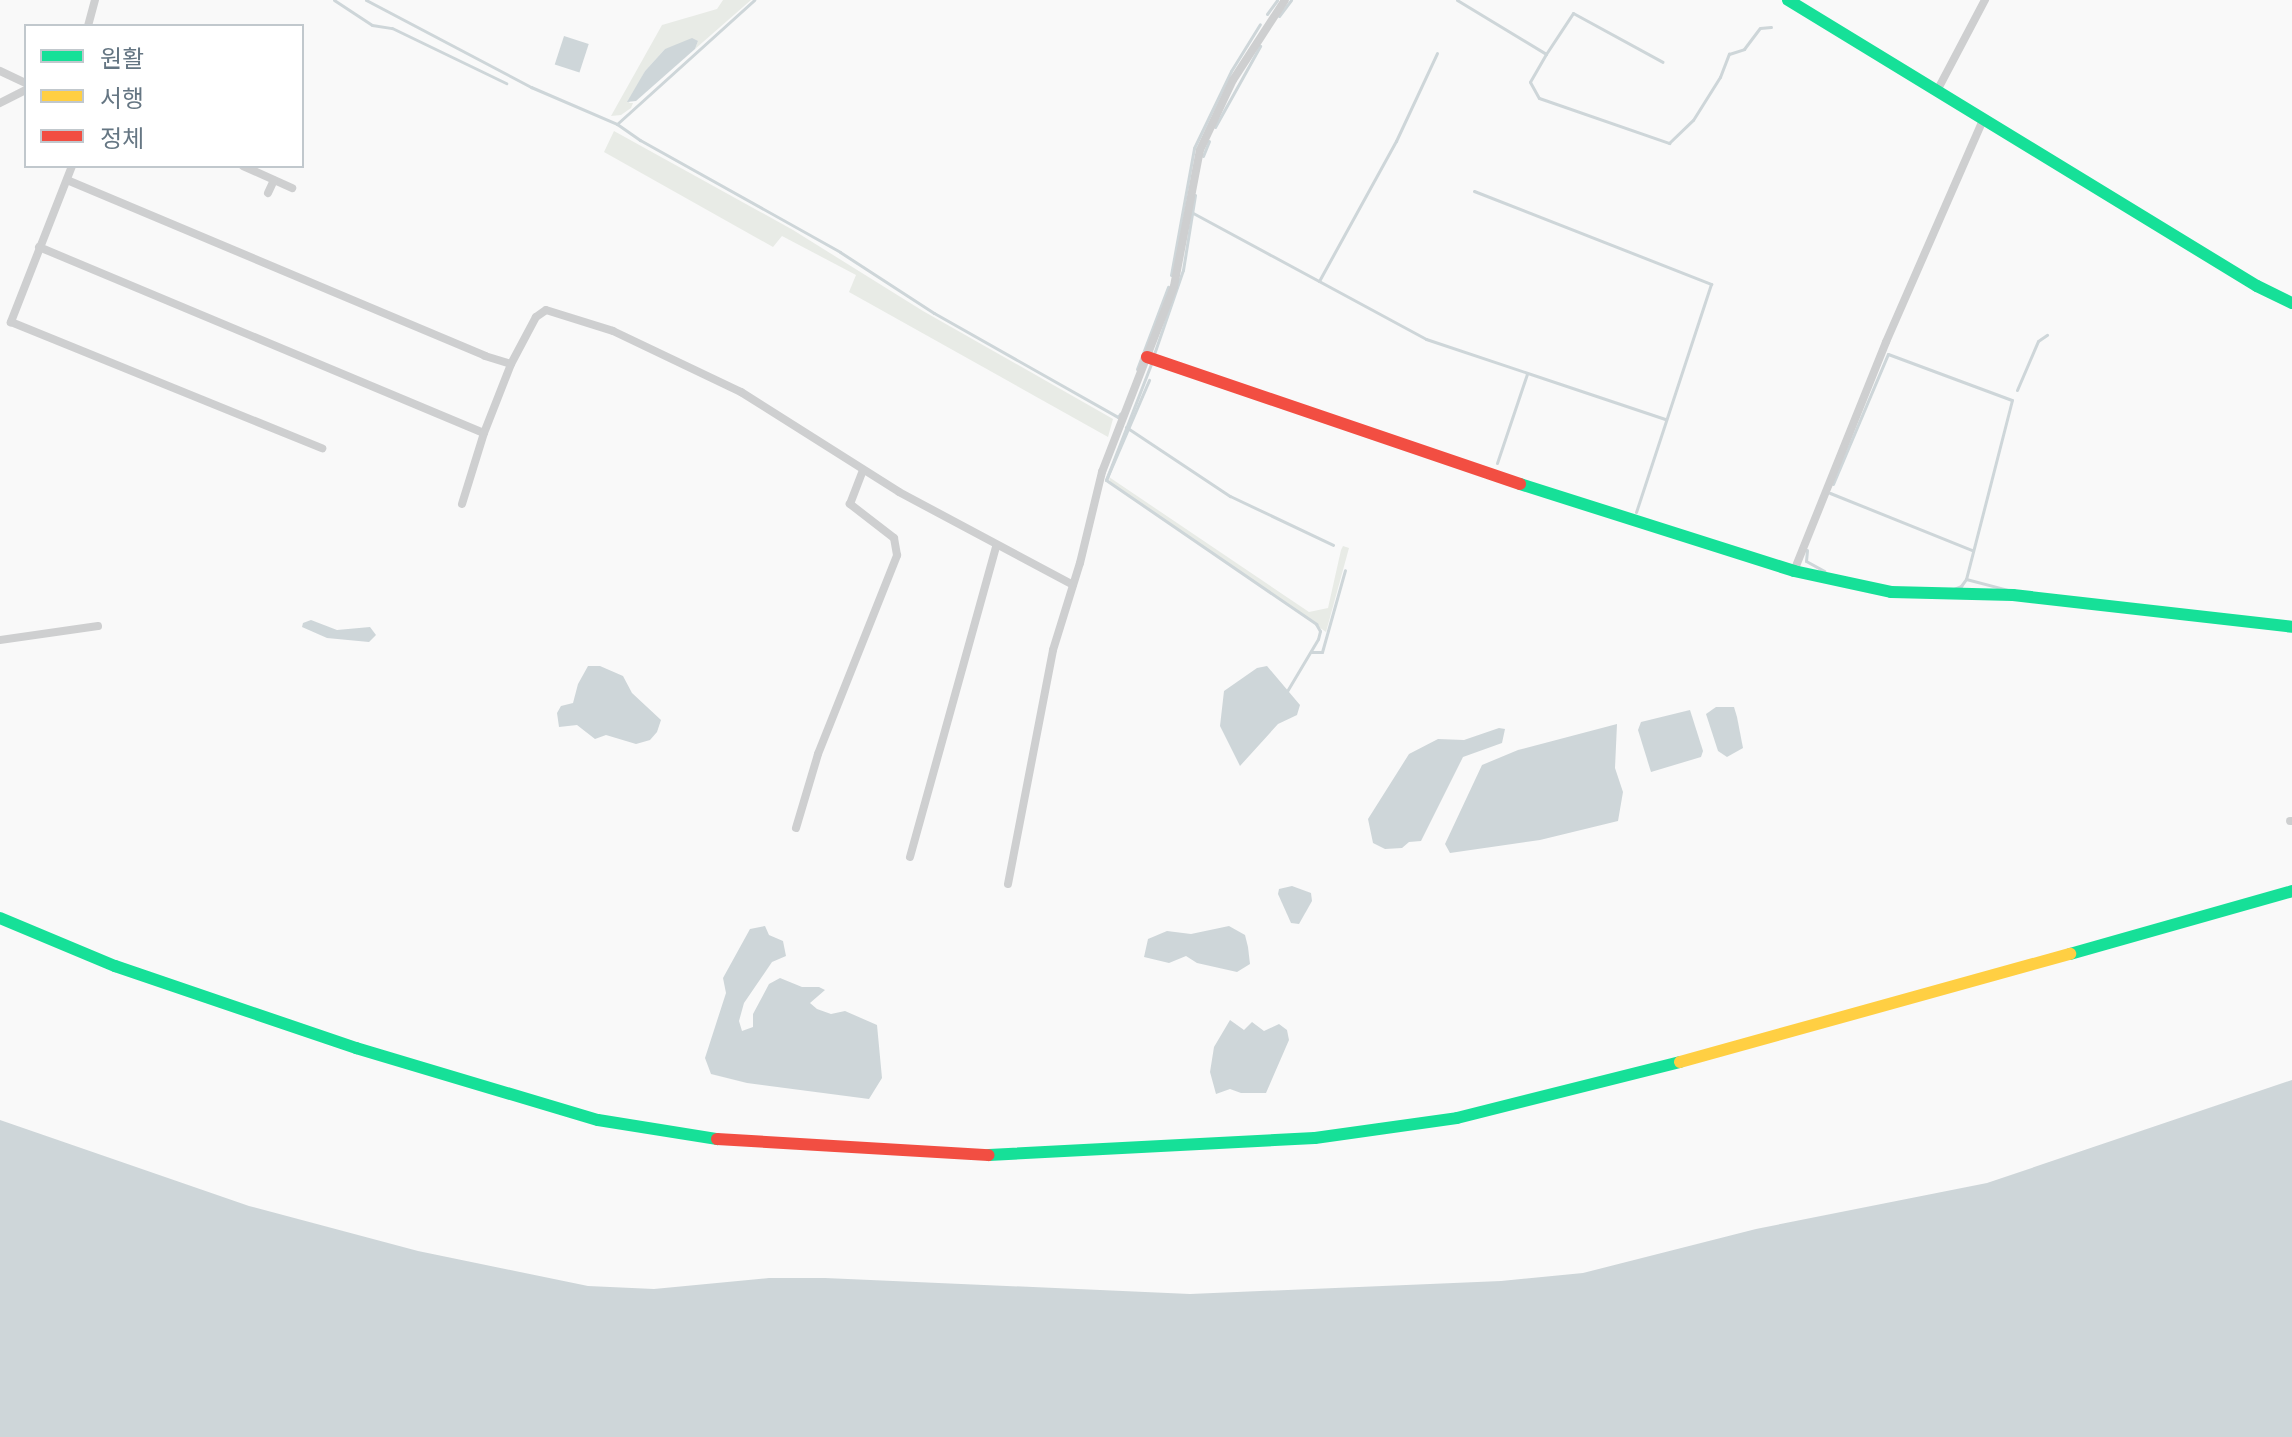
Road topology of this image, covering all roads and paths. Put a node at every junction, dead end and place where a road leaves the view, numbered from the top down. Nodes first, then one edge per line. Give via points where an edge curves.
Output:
1 (95, 0) edge
2 (1285, 0) edge
3 (1788, 0) edge
4 (1985, 0) edge
5 (89, 24) edge
6 (0, 71) edge
7 (24, 82) edge
8 (1938, 89) junction
9 (24, 91) edge
10 (0, 103) edge
11 (1984, 116) junction
12 (71, 168) edge
13 (247, 168) edge
14 (67, 180) junction
15 (274, 180) junction
16 (292, 188) dead end
17 (268, 193) dead end
18 (39, 247) junction
19 (2292, 303) edge
20 (1147, 357) junction
21 (511, 364) junction
22 (484, 433) junction
23 (322, 448) dead end
24 (863, 470) junction
25 (462, 504) dead end
26 (996, 547) junction
27 (1794, 571) junction
28 (1073, 585) junction
29 (98, 626) dead end
30 (2292, 627) edge
31 (0, 640) edge
32 (796, 828) dead end
33 (910, 857) dead end
34 (1008, 884) dead end
35 (2292, 891) edge
36 (0, 918) edge

1 - 5 street
2 - 20 street via 1233,80 1200,150 1174,286
3 - 8 street
4 - 8 street
6 - 7 street
8 - 11 street
9 - 10 street
11 - 19 street
11 - 27 street
12 - 14 street
13 - 15 street
14 - 18 street
14 - 21 street
15 - 16 street
15 - 17 street
18 - 22 street
18 - 23 street via 11,322 17,327
20 - 27 street via 1381,439
20 - 28 street via 1102,472
21 - 22 street
21 - 24 street via 536,317 546,310 559,312 613,331 741,392
22 - 25 street
24 - 26 street
24 - 32 street via 850,504 894,538 897,555 818,754
26 - 28 street
26 - 33 street
27 - 30 street via 1891,592 2013,595
28 - 34 street via 1036,727
29 - 31 street
35 - 36 street via 1770,1040 1443,1121 1315,1138 991,1155 724,1140 598,1120 356,1048 115,966

